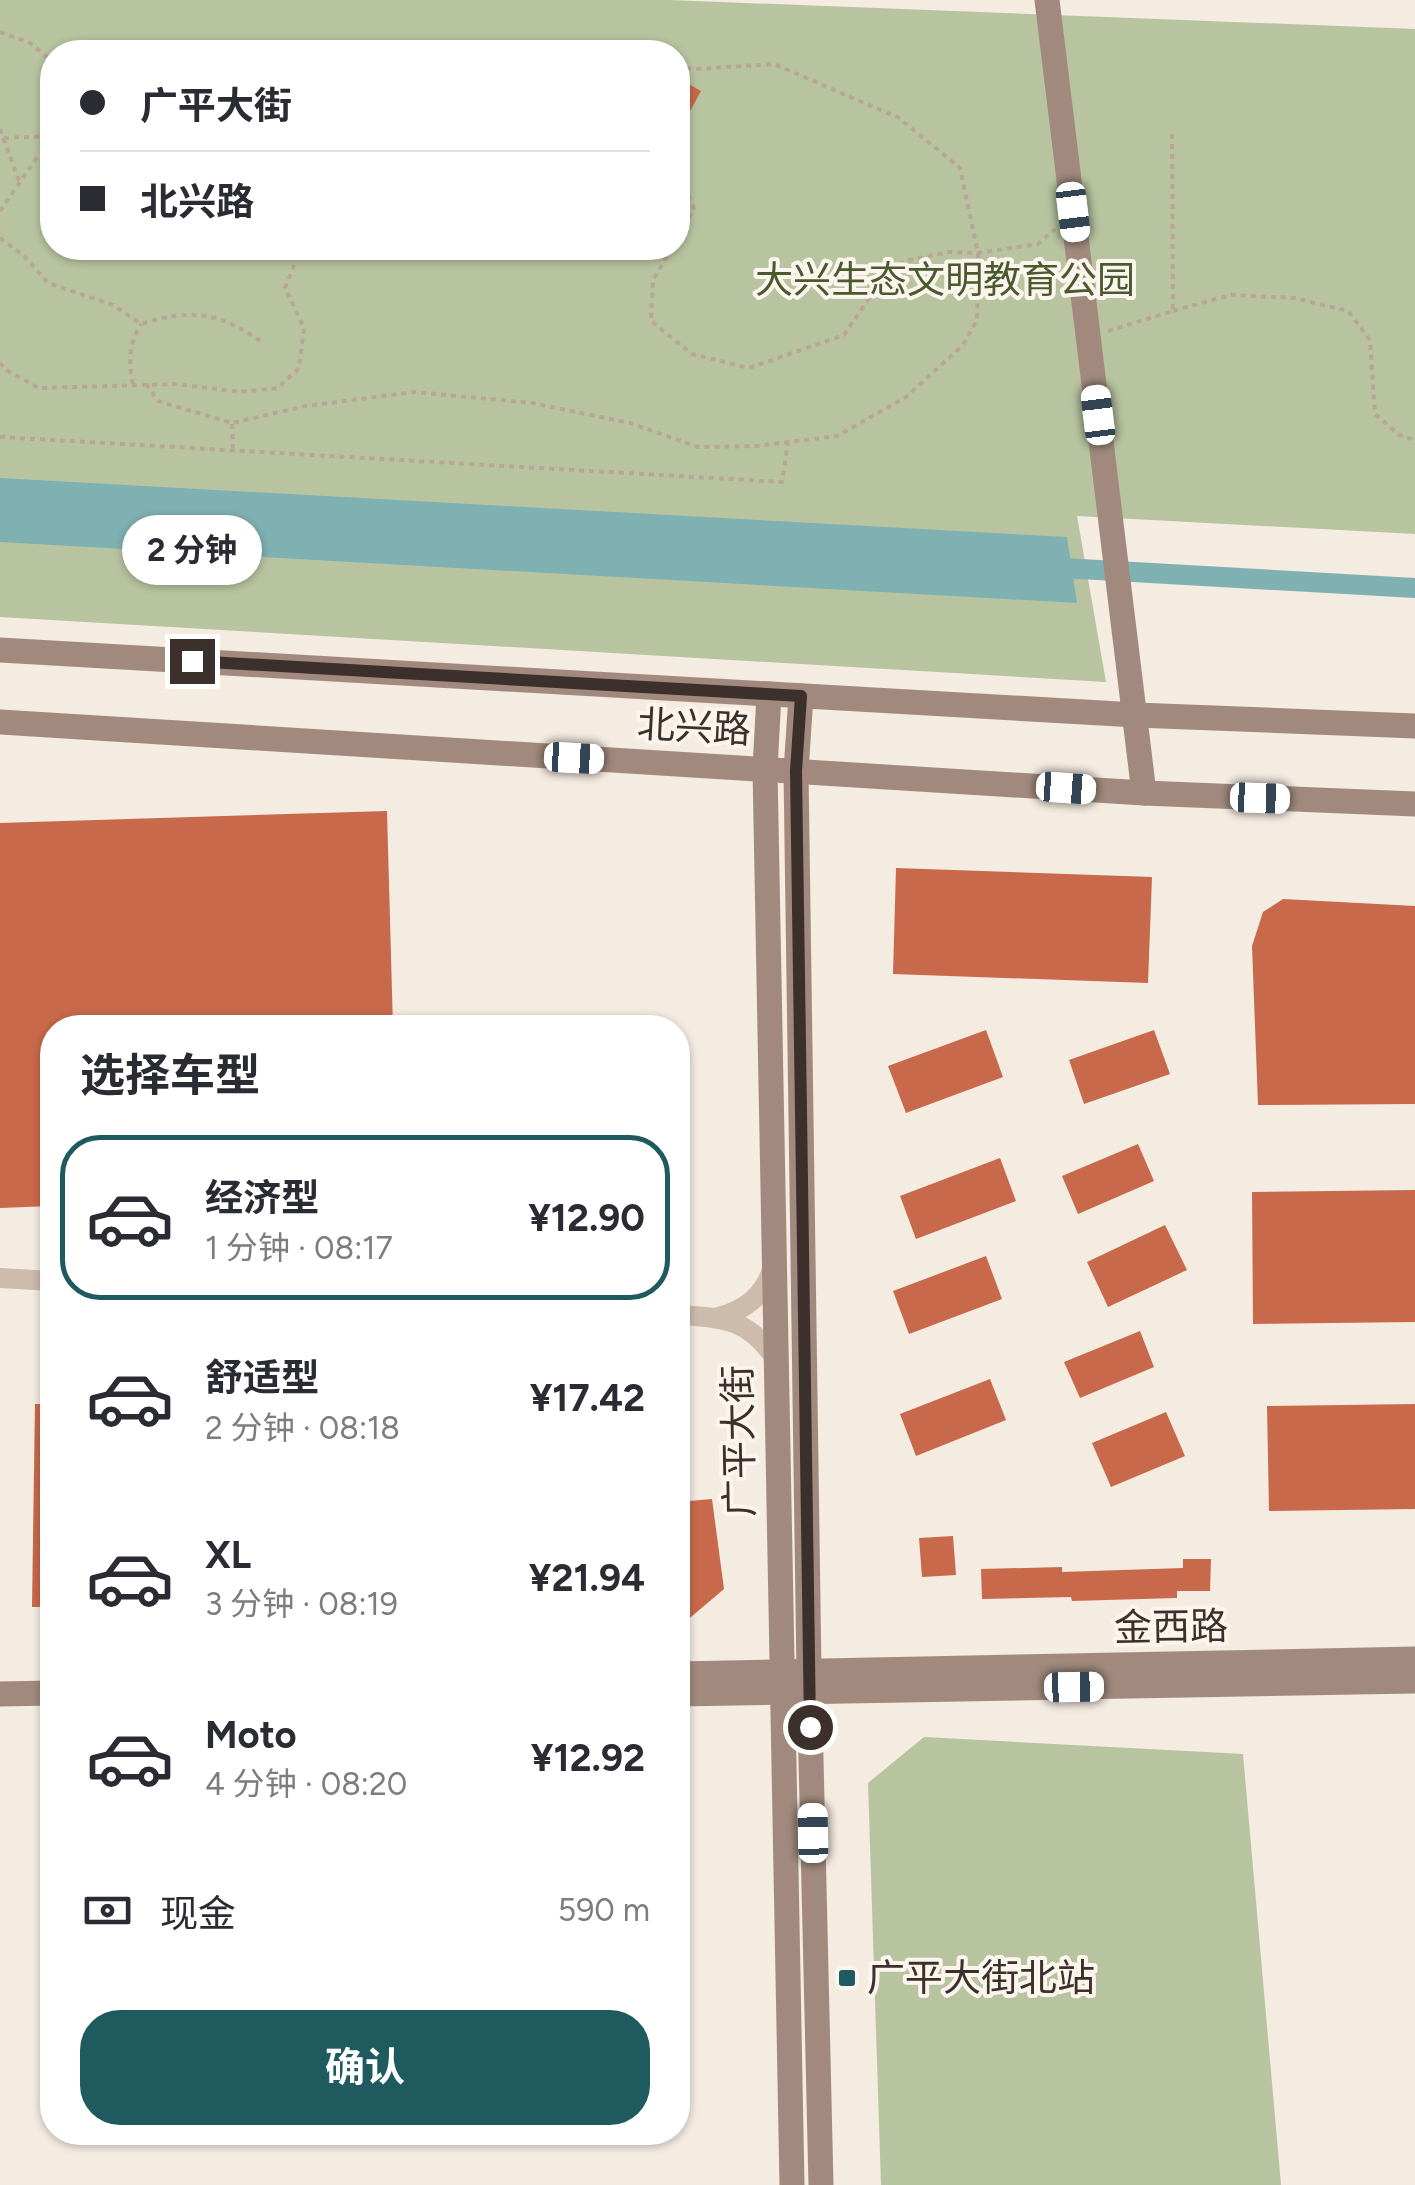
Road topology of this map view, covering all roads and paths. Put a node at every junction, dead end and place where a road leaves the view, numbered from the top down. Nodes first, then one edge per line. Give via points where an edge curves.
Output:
1 (1046, 0) edge
2 (0, 32) edge
3 (40, 51) edge
4 (690, 68) edge
5 (0, 129) edge
6 (1172, 134) dead end
7 (40, 136) edge
8 (4, 138) junction
9 (40, 156) edge
10 (20, 183) junction
11 (0, 211) edge
12 (1073, 212) junction
13 (0, 238) edge
14 (978, 254) junction
15 (297, 260) edge
16 (665, 260) edge
17 (1173, 311) junction
18 (141, 324) junction
19 (1089, 337) junction
20 (260, 341) dead end
21 (0, 363) edge
22 (3, 371) edge
23 (133, 384) junction
24 (146, 384) junction
25 (232, 422) junction
26 (0, 437) edge
27 (1415, 440) edge
28 (788, 442) junction
29 (233, 449) junction
30 (0, 650) edge
31 (768, 694) junction
32 (801, 696) junction
33 (1136, 715) junction
34 (0, 722) edge
35 (1415, 726) edge
36 (765, 769) junction
37 (796, 771) junction
38 (1144, 793) junction
39 (1415, 804) edge
40 (773, 1266) junction
41 (0, 1278) edge
42 (40, 1280) edge
43 (690, 1317) edge
44 (716, 1318) junction
45 (774, 1358) junction
46 (1415, 1659) edge
47 (690, 1675) edge
48 (1415, 1681) edge
49 (782, 1682) junction
50 (809, 1682) junction
51 (40, 1693) edge
52 (690, 1693) edge
53 (0, 1694) edge
54 (792, 2185) edge
55 (820, 2185) edge

1 - 12 street
2 - 3 path
4 - 14 path via 774,64 899,118 960,168
5 - 8 path
6 - 17 path
7 - 8 path
8 - 10 path
9 - 10 path
10 - 11 path
12 - 14 path via 1038,244
12 - 19 street
13 - 18 path via 48,283 113,304
14 - 16 path via 904,261 844,336 749,368 692,354 651,322 653,280
14 - 28 path via 977,320 963,345 906,397 837,436
15 - 24 path via 285,288 304,328 299,368 278,388 240,392
17 - 19 path
17 - 27 path via 1231,294 1296,298 1348,311 1370,340 1376,414
18 - 20 path via 178,312 223,320
18 - 23 path via 131,342
19 - 33 street
21 - 22 path
22 - 23 path via 39,388
23 - 24 path
24 - 25 path via 158,401
25 - 28 path via 414,392 532,403 630,423 698,447
25 - 29 path
26 - 29 path
28 - 29 path via 782,482
30 - 31 street, 北兴路
31 - 32 street, 北兴路
31 - 36 street, 广平大街
32 - 33 street, 北兴路
32 - 37 street, 广平大街
33 - 35 street, 北兴路
33 - 38 street
34 - 36 street, 北兴路
36 - 37 street, 北兴路
36 - 40 street, 广平大街
37 - 38 street, 北兴路
37 - 50 street, 广平大街
38 - 39 street, 北兴路
40 - 44 street via 755,1298 739,1312
40 - 45 street, 广平大街
41 - 42 street
43 - 44 street
44 - 45 street via 758,1334
45 - 49 street, 广平大街
46 - 50 street, 金西路
47 - 49 street
48 - 50 street, 金西路
49 - 50 street
49 - 52 street
49 - 54 street, 广平大街
50 - 55 street, 广平大街
51 - 53 street

